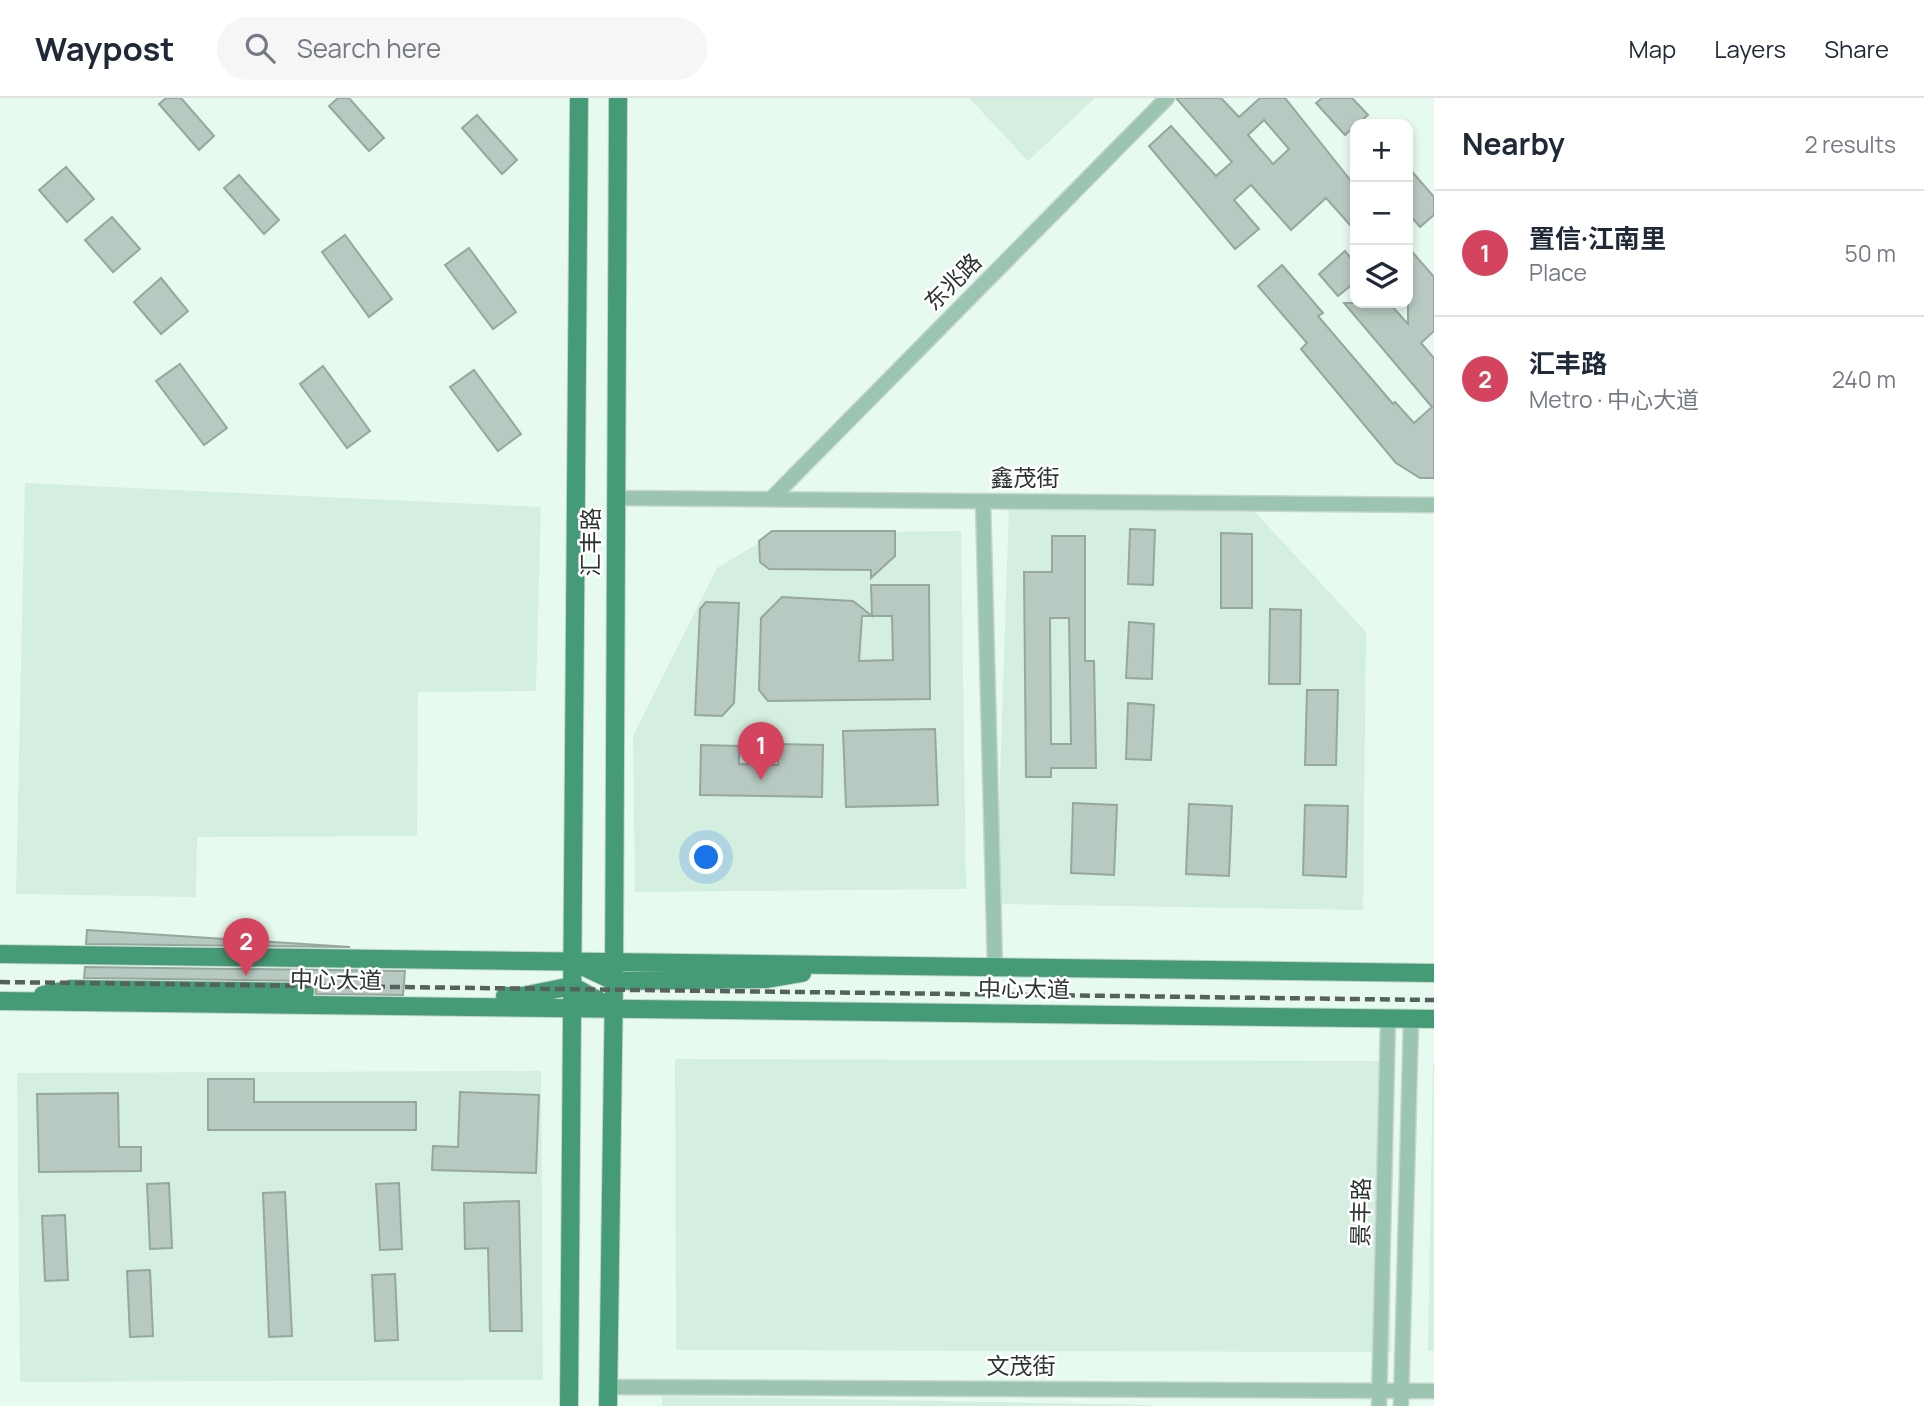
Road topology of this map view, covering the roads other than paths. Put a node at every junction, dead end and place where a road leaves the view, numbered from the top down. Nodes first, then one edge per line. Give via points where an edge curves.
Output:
1 (579, 98) edge
2 (618, 98) edge
3 (1167, 98) edge
4 (615, 498) junction
5 (771, 499) junction
6 (983, 501) junction
7 (1434, 505) edge
8 (4, 954) edge
9 (572, 962) junction
10 (854, 965) junction
11 (995, 967) junction
12 (614, 971) junction
13 (1434, 973) edge
14 (670, 979) junction
15 (572, 986) junction
16 (522, 996) junction
17 (8, 1001) edge
18 (572, 1008) junction
19 (614, 1009) junction
20 (673, 1009) junction
21 (1388, 1019) junction
22 (1411, 1019) junction
23 (1434, 1019) edge
24 (608, 1387) junction
25 (1379, 1390) junction
26 (1401, 1390) junction
27 (1434, 1391) edge
28 (569, 1406) edge
29 (608, 1406) edge
30 (1379, 1406) edge
31 (1401, 1406) edge

1 - 9 main road, 汇丰路
2 - 4 main road, 汇丰路
3 - 5 street, 东兆路
4 - 5 street, 鑫茂街
4 - 12 main road, 汇丰路
5 - 6 street, 鑫茂街
6 - 7 street, 鑫茂街
6 - 11 street
8 - 9 main road, 中心大道 via 82,967 520,971 542,961
9 - 12 main road, 中心大道
9 - 15 main road, 汇丰路
10 - 11 main road, 中心大道
10 - 12 main road, 中心大道
10 - 14 main road, 中心大道 via 767,979
11 - 13 main road, 中心大道
12 - 14 main road, 中心大道
12 - 19 main road, 汇丰路
14 - 20 main road via 655,985 653,992 655,1000
15 - 16 main road, 中心大道
15 - 18 main road, 汇丰路
15 - 19 main road, 中心大道
16 - 17 main road, 中心大道 via 71,989
16 - 18 main road, 中心大道
17 - 18 main road, 中心大道
18 - 19 main road, 中心大道
18 - 28 main road, 汇丰路
19 - 20 main road, 中心大道
19 - 24 main road, 汇丰路
20 - 21 main road, 中心大道
21 - 22 main road, 中心大道
21 - 25 street, 景丰路
22 - 23 main road, 中心大道
22 - 26 street, 景丰路
24 - 25 street, 文茂街
24 - 29 main road, 汇丰路
25 - 26 street, 文茂街
25 - 30 street, 景丰路
26 - 27 street, 文茂街
26 - 31 street, 景丰路

